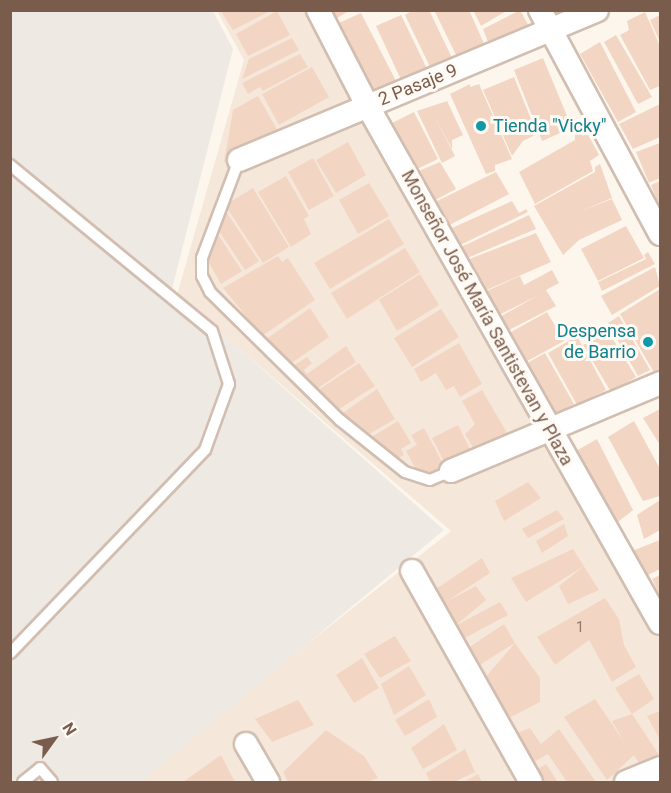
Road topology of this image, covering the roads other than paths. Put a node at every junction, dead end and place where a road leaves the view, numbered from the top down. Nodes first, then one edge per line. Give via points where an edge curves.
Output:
1 (318, 10) edge
2 (540, 10) edge
3 (597, 10) edge
4 (552, 31) junction
5 (367, 105) junction
6 (239, 160) joint
7 (10, 165) edge
8 (660, 234) edge
9 (660, 383) edge
10 (549, 430) junction
11 (451, 471) joint
12 (412, 571) dead end
13 (660, 623) edge
14 (10, 653) edge
15 (246, 744) dead end
16 (660, 768) edge
17 (23, 783) edge
18 (52, 783) edge
19 (268, 783) edge
20 (531, 783) edge
21 (626, 783) edge

1 - 5 street, Monseñor José María Santistevan y Plaza
2 - 4 street
3 - 4 street, 2 Pasaje 9
4 - 5 street, 2 Pasaje 9
4 - 8 street
5 - 6 street, 2 Pasaje 9
5 - 10 street, Monseñor José María Santistevan y Plaza
6 - 11 lane via 202,258 202,276 210,292 340,420 405,472 430,480
7 - 14 lane via 212,331 229,384 205,450
9 - 10 street
10 - 11 street
10 - 13 street, Monseñor José María Santistevan y Plaza
12 - 20 street
15 - 19 street
16 - 21 street
17 - 18 lane via 40,768

